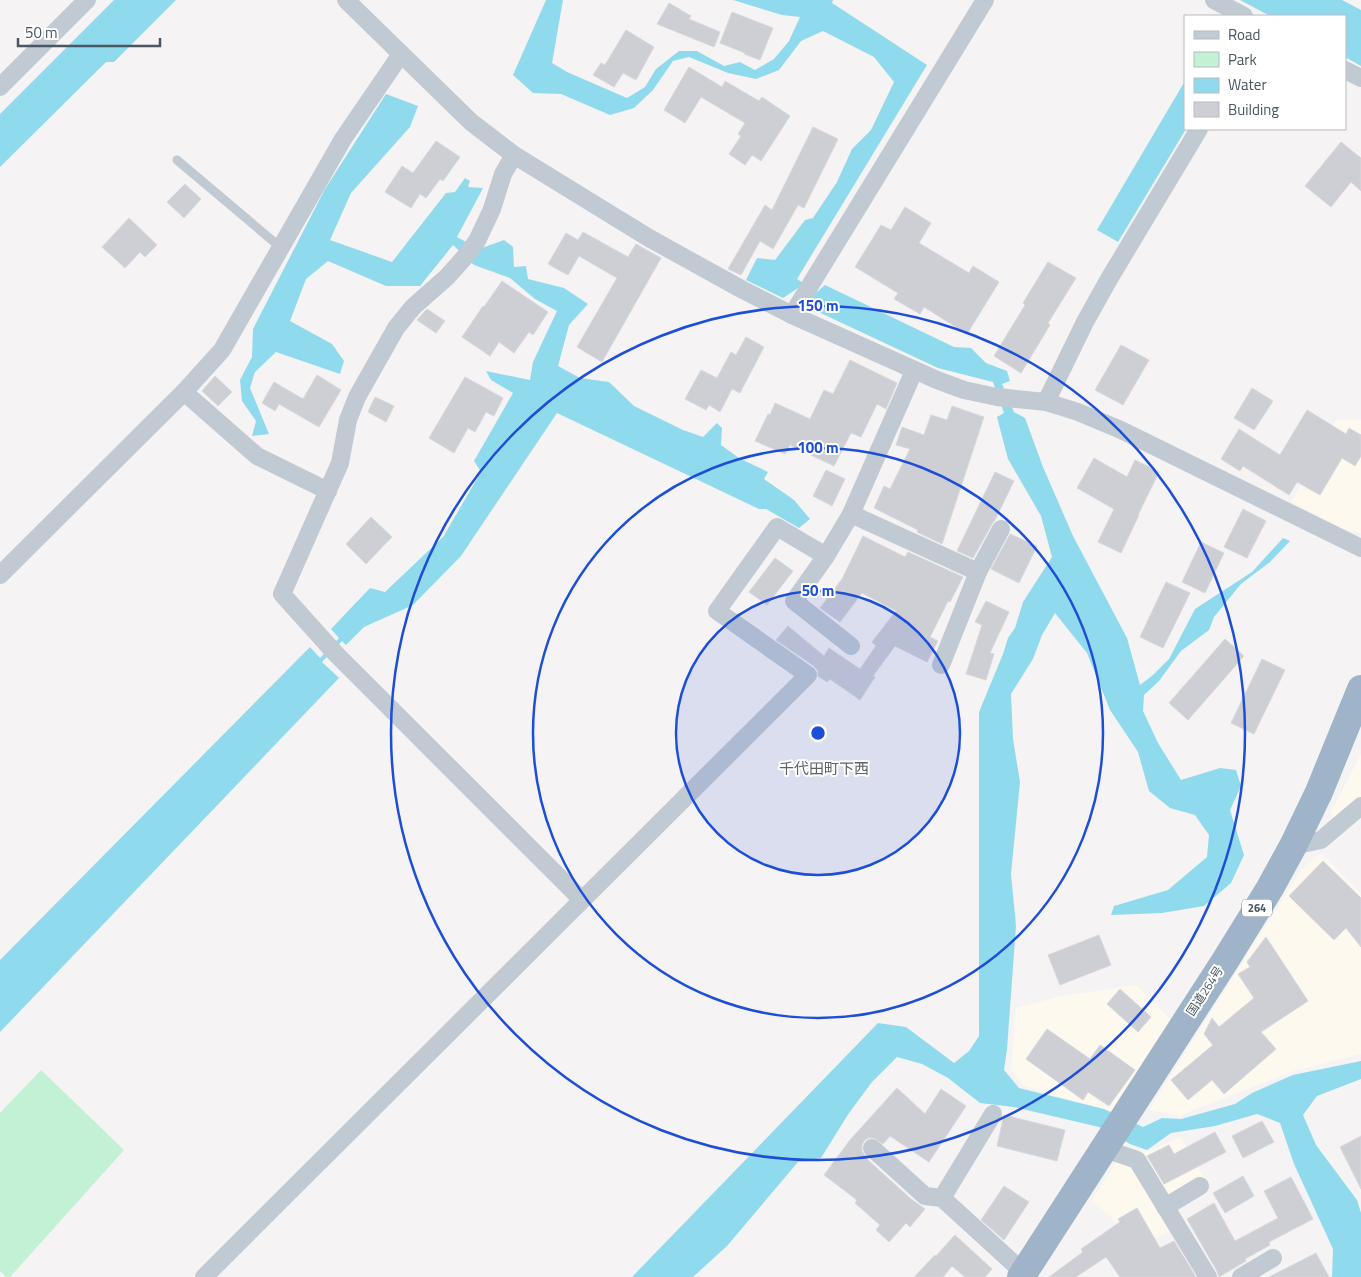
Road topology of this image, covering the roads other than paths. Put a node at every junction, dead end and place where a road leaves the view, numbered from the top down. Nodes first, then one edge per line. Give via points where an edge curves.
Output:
1 (87, 0) edge
2 (346, 0) edge
3 (985, 0) edge
4 (1214, 0) edge
5 (1242, 15) edge
6 (401, 54) junction
7 (1346, 70) edge
8 (1361, 78) edge
9 (0, 88) edge
10 (1198, 130) edge
11 (514, 155) junction
12 (177, 160) dead end
13 (280, 247) junction
14 (792, 315) junction
15 (914, 371) junction
16 (184, 392) junction
17 (1046, 402) junction
18 (328, 491) junction
19 (851, 514) junction
20 (1001, 529) dead end
21 (1361, 548) edge
22 (826, 556) junction
23 (978, 572) junction
24 (0, 575) edge
25 (851, 646) dead end
26 (941, 665) dead end
27 (1361, 689) edge
28 (1361, 806) edge
29 (1293, 846) junction
30 (582, 900) junction
31 (993, 1114) dead end
32 (1108, 1144) junction
33 (872, 1148) dead end
34 (1200, 1186) dead end
35 (942, 1198) junction
36 (1165, 1207) junction
37 (1273, 1258) dead end
38 (1022, 1275) edge
39 (204, 1277) edge
40 (1208, 1277) edge
41 (1242, 1277) edge

1 - 9 street
2 - 6 street
3 - 14 street
4 - 5 street
6 - 11 street via 471,122
6 - 13 street via 344,139
7 - 8 street
10 - 17 street via 1109,279
11 - 14 street via 649,238
11 - 18 street via 503,174 477,241 396,328 357,397 348,420 340,462
12 - 13 lane
13 - 16 street via 222,350
14 - 15 street
15 - 17 street via 964,390
15 - 19 street
16 - 18 street via 257,456
16 - 24 street
17 - 21 street via 1121,430
18 - 30 street via 282,594 331,649
19 - 22 street
19 - 23 street
20 - 23 street
22 - 25 street via 794,601
22 - 30 street via 777,527 717,611 808,675
23 - 26 street
27 - 29 highway, 国道264号 / 264
28 - 29 street via 1321,840
29 - 32 highway, 国道264号 / 264 via 1225,961
30 - 39 street
31 - 35 street
32 - 36 street via 1138,1160
32 - 38 highway, 国道264号 / 264
33 - 35 street via 925,1196
34 - 36 street
35 - 38 street
36 - 40 street
37 - 41 street

